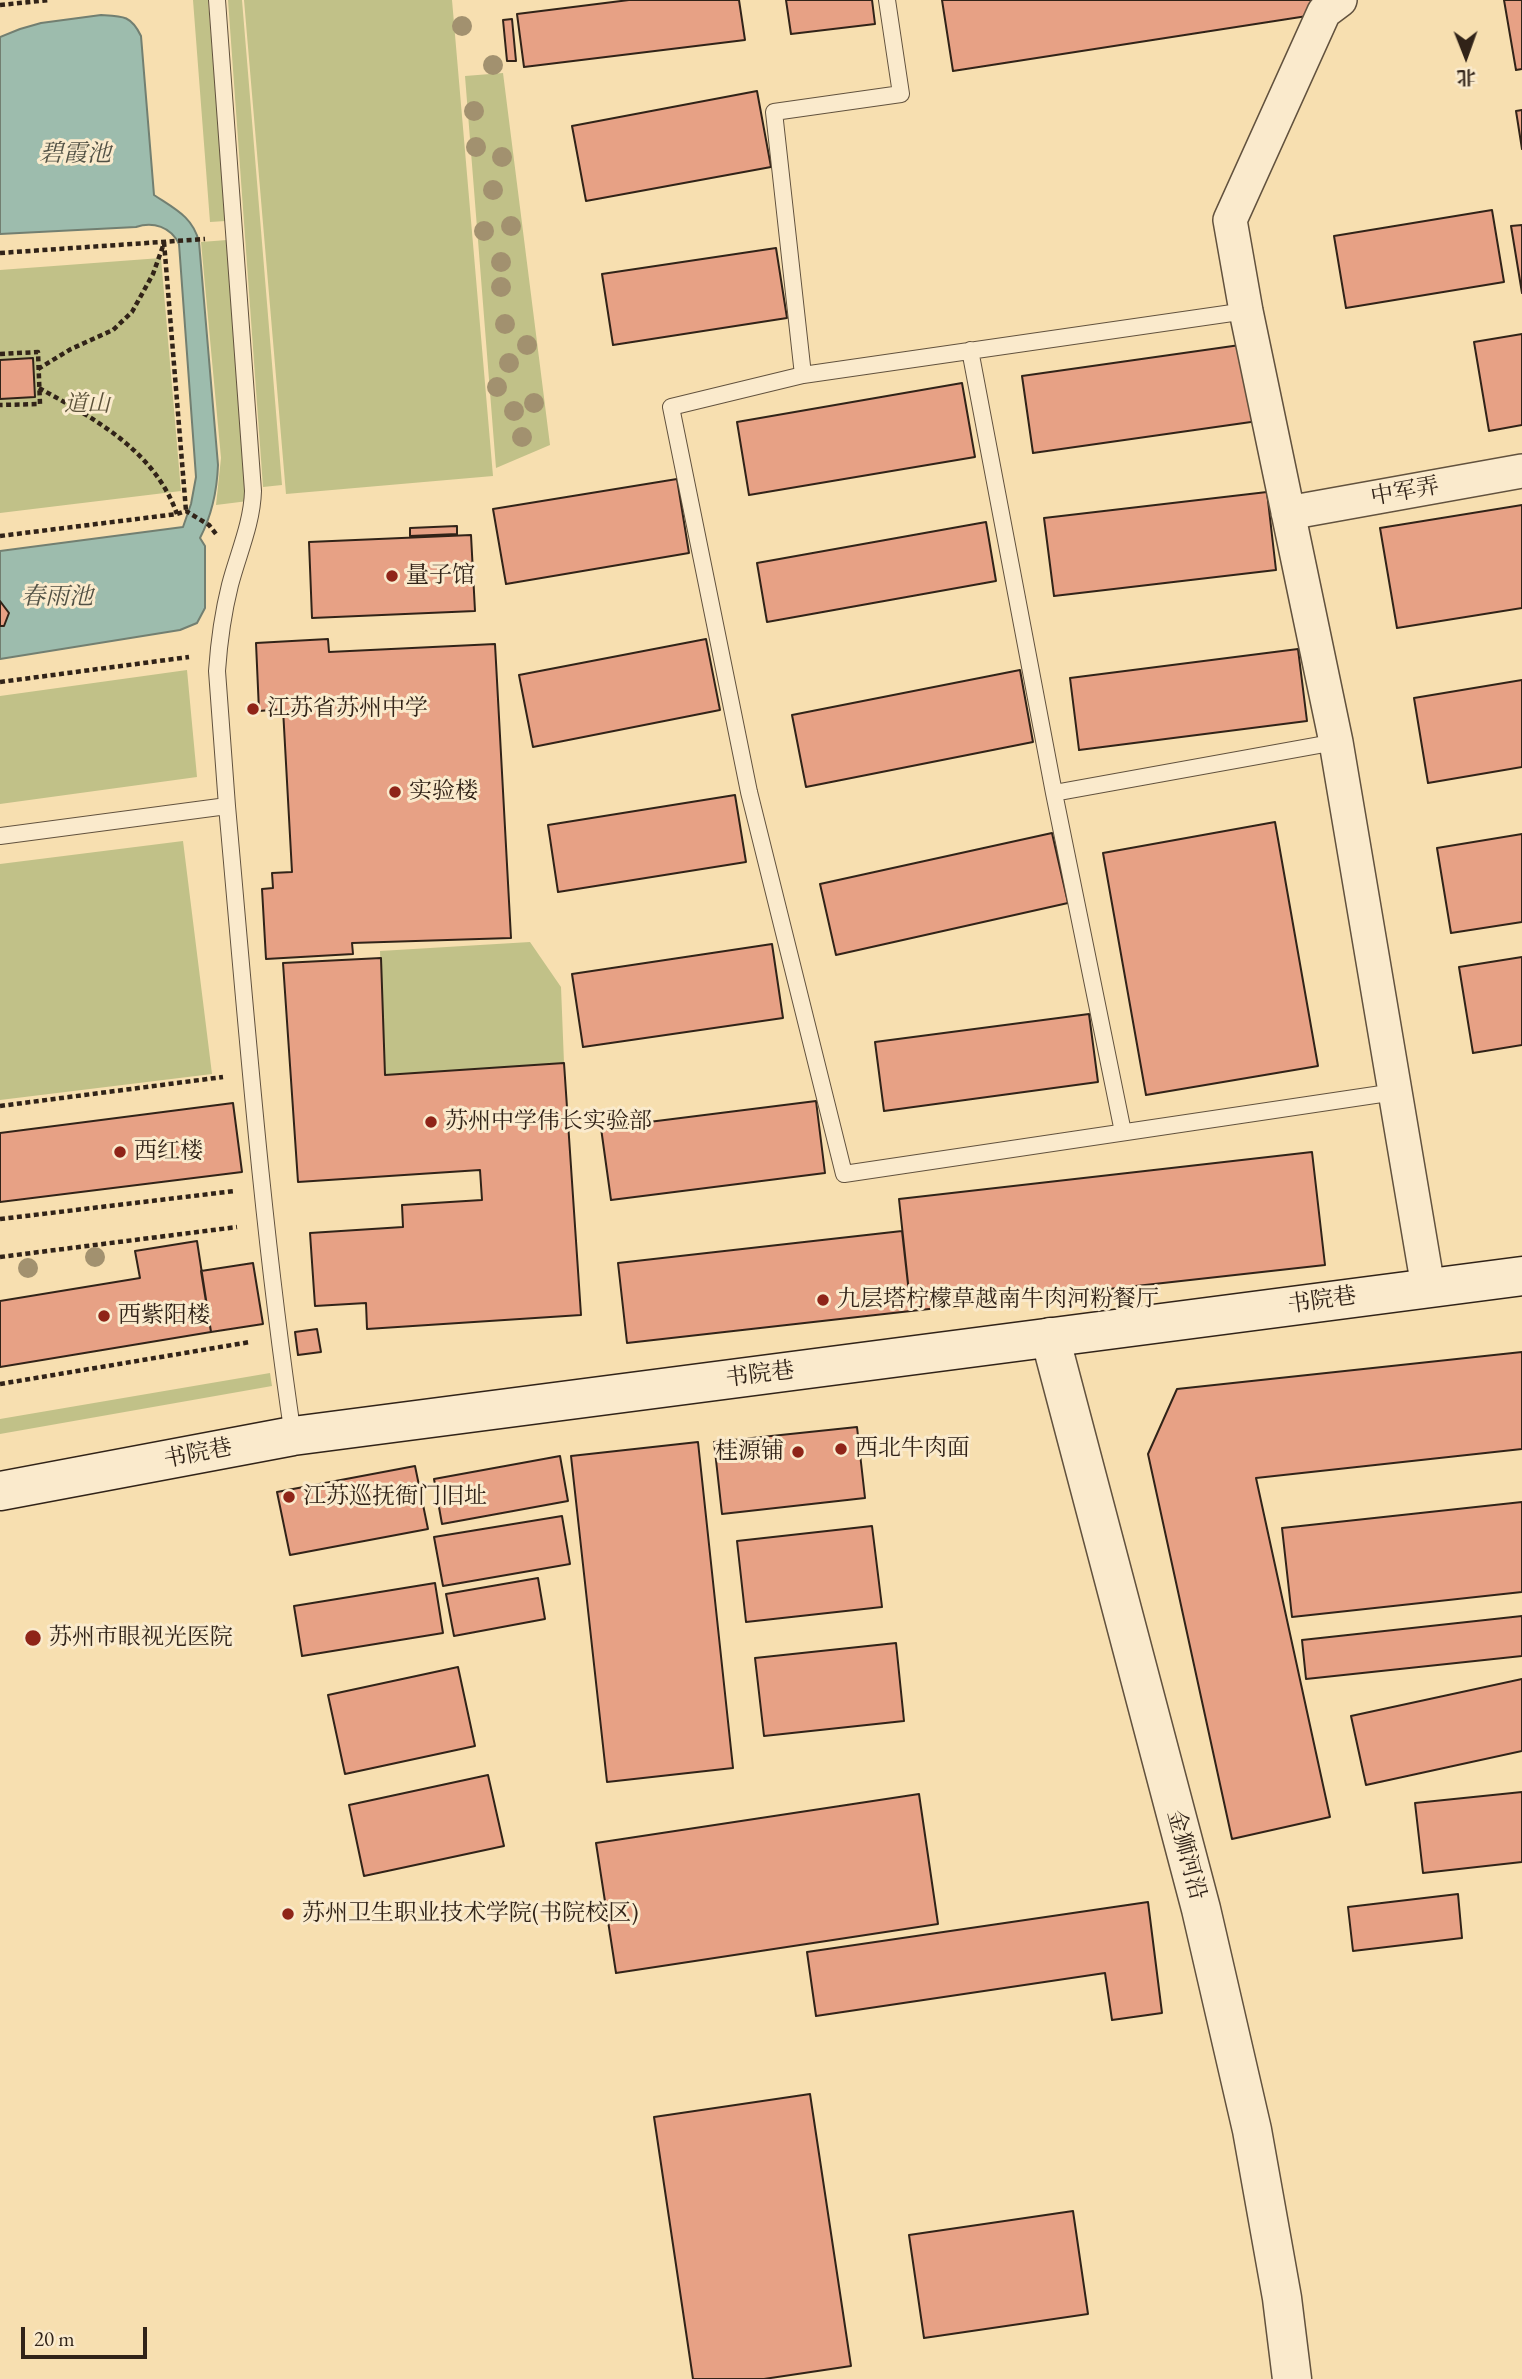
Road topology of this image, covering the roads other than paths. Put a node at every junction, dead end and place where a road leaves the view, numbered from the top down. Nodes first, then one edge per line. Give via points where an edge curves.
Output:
1 (217, 0) edge
2 (887, 0) edge
3 (1340, 0) edge
4 (1245, 311) junction
5 (970, 350) junction
6 (803, 375) junction
7 (1522, 471) edge
8 (1288, 513) junction
9 (1336, 742) junction
10 (1054, 793) junction
11 (227, 806) junction
12 (0, 836) edge
13 (1395, 1091) junction
14 (1123, 1132) junction
15 (1522, 1276) edge
16 (1428, 1287) junction
17 (1050, 1337) junction
18 (293, 1436) junction
19 (0, 1491) edge
20 (1292, 2379) edge

1 - 11 lane via 253,491 218,653
2 - 6 lane via 901,94 774,112
3 - 4 street via 1324,12 1230,220
4 - 5 lane
4 - 8 street
5 - 6 lane
5 - 10 lane
6 - 14 lane via 671,407 749,792 844,1174
7 - 8 street, 中军弄
8 - 9 street
9 - 10 lane
9 - 13 street
10 - 14 lane
11 - 12 lane
11 - 18 lane via 265,1224
13 - 14 lane
13 - 16 street
15 - 16 main road, 书院巷
16 - 17 main road, 书院巷
17 - 18 main road, 书院巷
17 - 20 main road, 金狮河沿 via 1201,1909 1251,2130
18 - 19 main road, 书院巷

